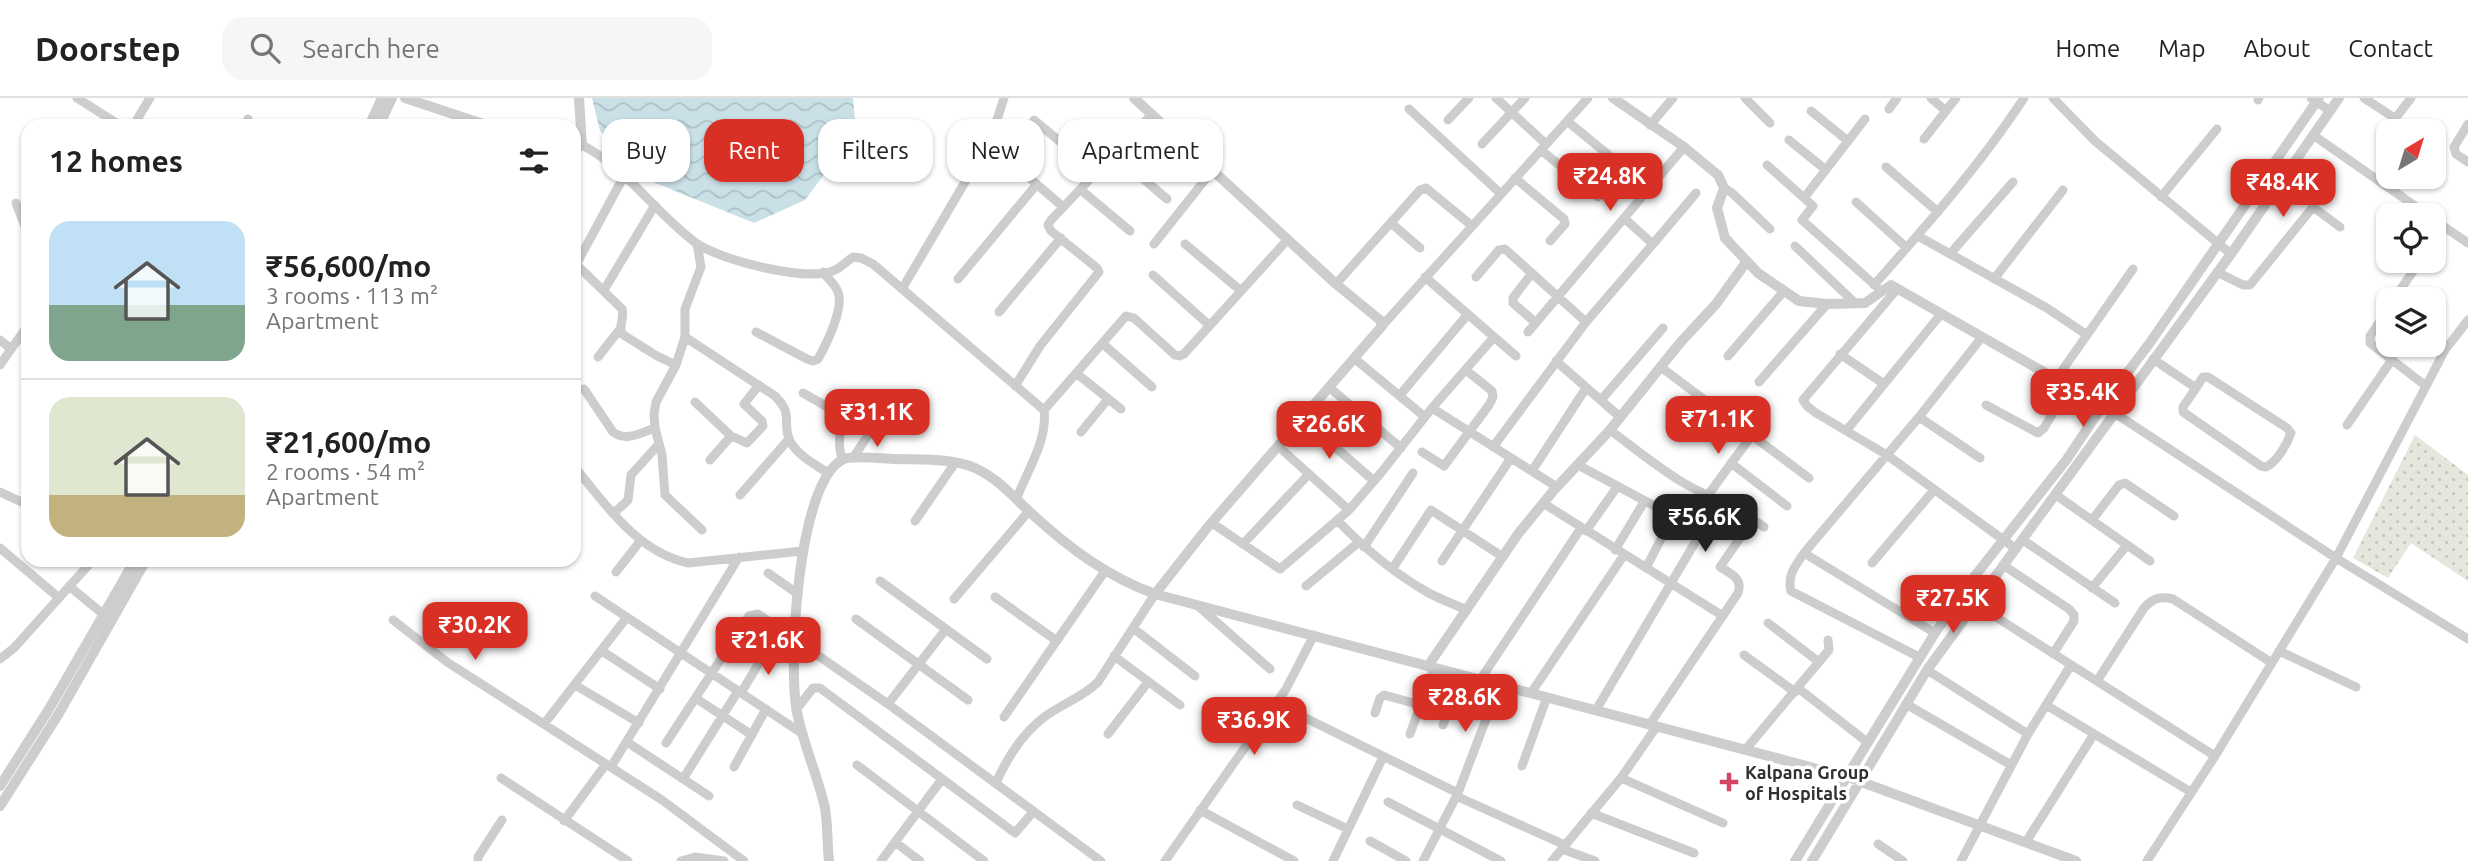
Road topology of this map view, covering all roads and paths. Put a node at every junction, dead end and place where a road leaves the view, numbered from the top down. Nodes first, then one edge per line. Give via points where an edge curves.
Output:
1 (77, 98) edge
2 (150, 98) edge
3 (382, 98) edge
4 (392, 98) edge
5 (405, 98) edge
6 (1004, 98) edge
7 (1134, 98) edge
8 (1469, 98) edge
9 (1496, 98) edge
10 (1525, 98) edge
11 (1588, 98) edge
12 (1673, 98) edge
13 (1745, 98) edge
14 (1897, 98) edge
15 (1931, 98) edge
16 (1956, 98) edge
17 (2024, 98) edge
18 (2053, 98) edge
19 (2339, 98) edge
20 (2364, 98) edge
21 (2410, 98) edge
22 (1618, 99) edge
23 (2315, 99) edge
24 (578, 100) edge
25 (1889, 108) dead end
26 (1409, 109) dead end
27 (1811, 111) dead end
28 (1946, 111) junction
29 (2330, 111) junction
30 (1512, 113) junction
31 (1152, 114) junction
32 (110, 119) edge
33 (137, 119) edge
34 (372, 119) edge
35 (382, 119) edge
36 (466, 119) edge
37 (578, 119) edge
38 (1147, 119) edge
39 (1157, 119) edge
40 (1865, 119) dead end
41 (1448, 120) dead end
42 (1567, 121) junction
43 (1770, 123) dead end
44 (2468, 124) edge
45 (1650, 125) junction
46 (1044, 128) edge
47 (2217, 129) dead end
48 (2313, 135) junction
49 (1924, 139) dead end
50 (1058, 140) edge
51 (1790, 140) dead end
52 (1848, 141) junction
53 (1482, 145) dead end
54 (1543, 147) junction
55 (1684, 147) junction
56 (581, 148) edge
57 (602, 158) edge
58 (2468, 162) edge
59 (1767, 165) dead end
60 (1886, 167) dead end
61 (1826, 170) junction
62 (1515, 178) junction
63 (1223, 181) edge
64 (2014, 181) dead end
65 (621, 182) edge
66 (630, 182) edge
67 (1035, 182) edge
68 (1088, 182) edge
69 (1147, 182) edge
70 (1203, 182) edge
71 (1037, 184) junction
72 (1724, 188) junction
73 (1650, 189) junction
74 (1081, 190) junction
75 (2063, 190) dead end
76 (1500, 193) junction
77 (1696, 193) dead end
78 (1598, 197) dead end
79 (2161, 197) junction
80 (1804, 198) junction
81 (1167, 199) dead end
82 (1856, 202) dead end
83 (16, 203) dead end
84 (2411, 203) edge
85 (655, 205) junction
86 (1062, 206) junction
87 (1938, 212) junction
88 (21, 216) edge
89 (1625, 219) junction
90 (1391, 223) junction
91 (1471, 225) junction
92 (2340, 227) dead end
93 (2446, 228) edge
94 (1770, 229) dead end
95 (1130, 231) dead end
96 (1918, 236) junction
97 (1061, 239) junction
98 (1288, 239) junction
99 (1550, 242) dead end
100 (2468, 243) edge
101 (697, 244) junction
102 (1154, 244) dead end
103 (1185, 244) dead end
104 (1653, 244) junction
105 (2217, 244) junction
106 (1795, 246) dead end
107 (1420, 248) dead end
108 (1907, 248) junction
109 (1950, 254) junction
110 (2231, 254) junction
111 (581, 255) edge
112 (1747, 261) junction
113 (2133, 268) dead end
114 (581, 269) edge
115 (823, 272) junction
116 (2217, 272) junction
117 (1532, 274) junction
118 (1153, 275) dead end
119 (1425, 276) junction
120 (1476, 277) dead end
121 (958, 279) dead end
122 (1994, 279) junction
123 (1336, 284) junction
124 (902, 289) junction
125 (1878, 289) junction
126 (1897, 289) junction
127 (604, 290) junction
128 (1240, 290) junction
129 (1784, 290) junction
130 (1559, 297) junction
131 (1855, 303) junction
132 (1827, 304) junction
133 (999, 312) dead end
134 (1468, 314) junction
135 (1941, 314) junction
136 (2468, 320) edge
137 (1586, 322) junction
138 (1536, 323) junction
139 (1209, 325) junction
140 (1382, 326) junction
141 (1663, 328) dead end
142 (2376, 328) edge
143 (620, 329) junction
144 (756, 332) dead end
145 (1528, 332) dead end
146 (21, 335) edge
147 (2087, 335) junction
148 (685, 337) junction
149 (1494, 337) junction
150 (1982, 337) junction
151 (0, 340) edge
152 (1102, 343) junction
153 (2376, 348) edge
154 (11, 349) junction
155 (1840, 354) junction
156 (1516, 356) dead end
157 (1728, 356) dead end
158 (598, 357) dead end
159 (2386, 357) edge
160 (1355, 359) junction
161 (2153, 359) junction
162 (1556, 361) junction
163 (2391, 361) junction
164 (0, 365) edge
165 (676, 365) junction
166 (1662, 368) junction
167 (1466, 370) junction
168 (1076, 373) junction
169 (2056, 379) junction
170 (1759, 382) dead end
171 (1884, 384) junction
172 (758, 385) junction
173 (1015, 386) junction
174 (2069, 386) junction
175 (2426, 386) junction
176 (1152, 387) dead end
177 (1330, 388) junction
178 (1586, 388) junction
179 (2196, 388) junction
180 (584, 389) dead end
181 (803, 393) dead end
182 (1400, 395) junction
183 (1108, 399) junction
184 (1601, 400) junction
185 (695, 402) dead end
186 (1986, 405) dead end
187 (2103, 405) junction
188 (1121, 409) dead end
189 (1044, 410) junction
190 (2113, 412) junction
191 (1428, 413) junction
192 (1620, 417) junction
193 (1919, 417) junction
194 (1303, 419) junction
195 (876, 423) dead end
196 (2347, 425) dead end
197 (654, 428) junction
198 (1610, 430) junction
199 (1846, 431) junction
200 (1081, 432) dead end
201 (1471, 433) junction
202 (1752, 435) junction
203 (731, 436) junction
204 (789, 439) junction
205 (659, 444) junction
206 (1279, 447) junction
207 (1401, 447) junction
208 (1493, 447) junction
209 (1422, 452) dead end
210 (1887, 455) junction
211 (1511, 458) junction
212 (1980, 458) dead end
213 (848, 459) junction
214 (710, 460) dead end
215 (954, 463) junction
216 (1731, 463) junction
217 (1578, 464) junction
218 (1532, 471) junction
219 (828, 473) junction
220 (1413, 473) dead end
221 (581, 474) edge
222 (1308, 475) junction
223 (1810, 478) dead end
224 (1374, 481) junction
225 (1557, 486) junction
226 (1617, 487) junction
227 (1934, 490) junction
228 (0, 492) edge
229 (740, 495) dead end
230 (1707, 495) junction
231 (2056, 495) junction
232 (1017, 498) junction
233 (21, 502) edge
234 (1644, 502) junction
235 (1543, 503) junction
236 (1787, 506) dead end
237 (1677, 508) junction
238 (1349, 510) junction
239 (1029, 511) junction
240 (614, 514) junction
241 (2174, 516) dead end
242 (1753, 519) junction
243 (1337, 520) junction
244 (2092, 520) junction
245 (915, 521) dead end
246 (1212, 523) junction
247 (1765, 527) dead end
248 (702, 530) dead end
249 (1462, 530) junction
250 (1583, 530) junction
251 (641, 540) junction
252 (2004, 541) junction
253 (1243, 544) junction
254 (1361, 545) junction
255 (2019, 545) junction
256 (2127, 545) junction
257 (0, 548) edge
258 (802, 551) junction
259 (1620, 553) junction
260 (1804, 553) junction
261 (739, 557) junction
262 (1503, 557) junction
263 (2336, 558) junction
264 (1442, 561) dead end
265 (2150, 561) dead end
266 (1872, 563) dead end
267 (2003, 565) junction
268 (21, 566) edge
269 (22, 567) edge
270 (86, 567) edge
271 (131, 567) edge
272 (142, 567) edge
273 (1392, 568) junction
274 (1646, 568) junction
275 (1105, 571) junction
276 (616, 572) dead end
277 (768, 573) dead end
278 (880, 581) dead end
279 (1670, 582) junction
280 (68, 586) junction
281 (1306, 586) dead end
282 (2092, 588) junction
283 (798, 594) junction
284 (1155, 594) junction
285 (1961, 595) junction
286 (595, 596) dead end
287 (58, 597) junction
288 (995, 597) dead end
289 (954, 599) dead end
290 (2115, 603) dead end
291 (1195, 604) junction
292 (1974, 604) junction
293 (1467, 610) junction
294 (103, 614) junction
295 (1723, 616) junction
296 (627, 617) junction
297 (856, 619) dead end
298 (393, 620) dead end
299 (1768, 623) dead end
300 (1133, 628) junction
301 (946, 629) junction
302 (1935, 633) junction
303 (1314, 635) junction
304 (795, 639) junction
305 (2468, 639) edge
306 (1828, 640) dead end
307 (1057, 641) junction
308 (769, 646) dead end
309 (602, 650) junction
310 (2279, 651) junction
311 (682, 653) junction
312 (2053, 654) junction
313 (1744, 655) dead end
314 (1115, 656) junction
315 (1919, 657) junction
316 (0, 659) edge
317 (987, 659) dead end
318 (1819, 662) junction
319 (2272, 663) junction
320 (918, 664) junction
321 (2071, 665) junction
322 (1431, 667) junction
323 (1270, 669) dead end
324 (1927, 670) junction
325 (713, 674) junction
326 (1461, 675) junction
327 (1195, 676) dead end
328 (1480, 680) junction
329 (1148, 681) junction
330 (2097, 681) junction
331 (575, 685) junction
332 (1499, 685) junction
333 (2356, 687) dead end
334 (660, 690) junction
335 (1797, 690) junction
336 (740, 692) junction
337 (1531, 693) junction
338 (1547, 697) junction
339 (697, 699) junction
340 (968, 700) dead end
341 (1275, 703) junction
342 (888, 704) junction
343 (1906, 704) junction
344 (1180, 705) dead end
345 (1421, 705) junction
346 (2046, 705) junction
347 (766, 709) junction
348 (796, 710) junction
349 (1596, 710) junction
350 (1375, 713) dead end
351 (723, 716) junction
352 (1004, 717) dead end
353 (639, 723) junction
354 (544, 724) junction
355 (1443, 725) dead end
356 (1654, 725) junction
357 (803, 734) junction
358 (1108, 734) dead end
359 (1410, 734) dead end
360 (2028, 734) junction
361 (2094, 734) junction
362 (752, 735) junction
363 (627, 742) junction
364 (1867, 742) junction
365 (666, 743) dead end
366 (1746, 749) junction
367 (2215, 756) junction
368 (1383, 757) junction
369 (609, 765) junction
370 (857, 765) dead end
371 (2011, 765) junction
372 (734, 766) dead end
373 (1522, 766) dead end
374 (1848, 777) junction
375 (501, 778) dead end
376 (1620, 778) junction
377 (683, 779) junction
378 (942, 779) junction
379 (1861, 782) junction
380 (996, 783) junction
381 (0, 786) edge
382 (2191, 792) junction
383 (1457, 795) junction
384 (709, 796) dead end
385 (1388, 802) dead end
386 (1297, 805) dead end
387 (0, 806) edge
388 (919, 810) junction
389 (1200, 810) junction
390 (1033, 812) junction
391 (1591, 814) junction
392 (502, 820) dead end
393 (564, 821) junction
394 (1723, 823) dead end
395 (1979, 824) junction
396 (1349, 829) junction
397 (1439, 829) junction
398 (1370, 841) dead end
399 (895, 842) junction
400 (2026, 842) junction
401 (1878, 844) dead end
402 (1564, 847) junction
403 (1694, 853) dead end
404 (1276, 857) edge
405 (2065, 859) edge
406 (478, 861) edge
407 (628, 861) edge
408 (681, 861) edge
409 (724, 861) edge
410 (744, 861) edge
411 (829, 861) edge
412 (881, 861) edge
413 (920, 861) edge
414 (984, 861) edge
415 (1101, 861) edge
416 (1165, 861) edge
417 (1294, 861) edge
418 (1333, 861) edge
419 (1406, 861) edge
420 (1423, 861) edge
421 (1501, 861) edge
422 (1552, 861) edge
423 (1595, 861) edge
424 (1796, 861) edge
425 (1812, 861) edge
426 (1903, 861) edge
427 (1961, 861) edge
428 (2076, 861) edge
429 (2147, 861) edge

1 - 32 street
2 - 33 street
3 - 34 street
4 - 35 street
5 - 36 street
6 - 124 street via 991,138
7 - 31 street
8 - 41 street
9 - 30 street
10 - 30 street
11 - 42 street
12 - 45 street
13 - 43 street
14 - 25 street
15 - 28 street
16 - 28 street
17 - 87 street
18 - 79 street
19 - 29 street
20 - 21 street via 2393,117
22 - 45 street
23 - 29 street
23 - 105 street
24 - 37 street
26 - 76 street
27 - 52 street
28 - 49 street
29 - 48 street
30 - 53 street
30 - 54 street
31 - 38 street
31 - 39 street
40 - 52 street
42 - 54 street
42 - 73 street
44 - 58 street via 2454,146 2456,154
45 - 55 street
46 - 50 street
47 - 79 street
48 - 84 street
48 - 110 street
51 - 61 street
52 - 61 street
54 - 62 street
54 - 78 street
55 - 72 street via 1718,175
55 - 73 street
56 - 57 street
59 - 80 street
60 - 87 street
61 - 80 street
62 - 76 street
62 - 99 street via 1564,219
63 - 98 street
64 - 109 street
65 - 111 street
66 - 85 street
67 - 71 street
68 - 74 street
69 - 81 street
70 - 102 street
71 - 86 street
71 - 121 street
72 - 94 street
72 - 112 street via 1717,208 1725,238
73 - 89 street
74 - 86 street
74 - 95 street
75 - 122 street
76 - 91 street
77 - 104 street
79 - 105 street
80 - 125 street via 1814,206 1802,220
82 - 108 street
83 - 88 street
85 - 101 street
85 - 127 street
86 - 97 street via 1048,225
87 - 96 street
89 - 104 street
89 - 130 street
90 - 91 street via 1419,190 1426,188
90 - 107 street
90 - 123 street
91 - 119 street
92 - 116 street via 2310,208 2250,285
93 - 100 street
96 - 108 street
96 - 109 street
97 - 133 street
97 - 173 street via 1099,272 1040,346
98 - 123 street
98 - 128 street
101 - 115 street via 770,270
101 - 148 street via 701,267 685,309
103 - 128 street
104 - 137 street
105 - 110 street
105 - 187 street
106 - 131 street
108 - 125 street
109 - 122 street
110 - 116 street
112 - 129 street
112 - 166 street
113 - 147 street
114 - 127 street
115 - 124 street via 834,271 853,257 861,258
115 - 144 street via 839,291 839,303 818,359 807,359
116 - 161 street
117 - 120 street via 1505,249
117 - 130 street
117 - 138 street via 1513,303
118 - 139 street
119 - 134 street
119 - 140 street
122 - 147 street
123 - 140 street
124 - 173 street
125 - 126 street via 1891,285
125 - 131 street via 1865,303
126 - 135 street
126 - 155 street
127 - 143 street via 622,309
128 - 139 street
129 - 132 street via 1799,301
129 - 157 street
130 - 137 street
130 - 138 street
131 - 132 street
132 - 170 street
134 - 149 street
134 - 182 street
135 - 150 street
135 - 171 street
136 - 175 street
137 - 162 street
138 - 145 street
139 - 152 street via 1179,356 1131,316 1123,318
140 - 160 street
141 - 184 street
142 - 153 street via 2369,339
143 - 158 street
143 - 165 street
146 - 154 street
147 - 169 street
148 - 165 street
148 - 172 street
149 - 156 street
149 - 167 street
150 - 169 street
150 - 193 street
151 - 154 street
152 - 168 street
152 - 176 street
154 - 164 street
155 - 171 street
155 - 199 street via 1803,400
159 - 163 street
160 - 177 street
160 - 182 street
161 - 179 street
161 - 190 street
162 - 178 street
162 - 208 street
163 - 175 street
163 - 196 street
165 - 197 street via 656,402
166 - 192 street
166 - 202 street
167 - 191 street
167 - 201 street via 1492,391 1493,397
168 - 183 street
168 - 189 street
169 - 174 street
171 - 199 street
172 - 203 street via 744,404 763,426 747,443
172 - 204 street via 785,406
173 - 189 street
174 - 186 street via 2038,433
174 - 187 street
175 - 263 street
177 - 194 street
177 - 207 street
178 - 184 street
178 - 218 street
179 - 179 street via 2208,377 2287,428 2289,439 2272,464 2262,466 2183,412
180 - 197 street via 620,437
181 - 213 street via 838,413 838,451
182 - 191 street
183 - 188 street
183 - 200 street
184 - 192 street
185 - 203 street
187 - 190 street
187 - 252 street
189 - 232 street via 1043,435
190 - 231 street
190 - 263 street
191 - 201 street
191 - 207 street
192 - 198 street
193 - 210 street
193 - 212 street
194 - 206 street
194 - 224 street
195 - 213 street
197 - 205 street
198 - 217 street
198 - 230 street
199 - 210 street
201 - 208 street
201 - 209 street via 1444,466
202 - 216 street
202 - 223 street
203 - 214 street
204 - 219 street
204 - 229 street
205 - 240 street via 631,475 628,500
205 - 248 street via 665,495
206 - 222 street
206 - 246 street
207 - 224 street
208 - 211 street
210 - 227 street
210 - 260 street
211 - 218 street
211 - 249 street
213 - 215 street
213 - 219 street
215 - 232 street via 989,475
215 - 245 street
216 - 230 street
216 - 236 street
217 - 225 street
217 - 226 street
218 - 225 street
219 - 258 street
220 - 254 street
221 - 240 street
222 - 238 street
222 - 253 street
224 - 238 street
225 - 235 street
226 - 234 street
226 - 250 street
227 - 252 street
227 - 266 street
228 - 233 street
230 - 242 street
231 - 244 street
231 - 255 street
232 - 239 street
234 - 237 street via 1664,511
234 - 259 street
235 - 250 street
235 - 262 street
237 - 274 street
237 - 279 street via 1703,529
238 - 243 street
239 - 275 street
239 - 289 street
240 - 251 street
241 - 244 street via 2125,483
242 - 247 street
242 - 295 street via 1720,567 1741,586
243 - 253 street via 1280,569
243 - 254 street
244 - 256 street
246 - 253 street
246 - 284 street
249 - 262 street
249 - 264 street
249 - 273 street via 1432,510
250 - 259 street
250 - 328 street
251 - 261 street via 671,559 688,563
251 - 276 street
252 - 255 street
252 - 285 street
254 - 273 street
254 - 281 street
255 - 267 street
255 - 282 street
256 - 265 street
256 - 282 street
257 - 268 street
258 - 261 street
258 - 283 street
259 - 274 street
259 - 337 street
260 - 302 street
260 - 315 street via 1788,582 1791,591
261 - 311 street
262 - 293 street
263 - 305 street
263 - 310 street
267 - 292 street
267 - 312 street via 2074,615
269 - 287 street
270 - 280 street
271 - 294 street
272 - 387 street
273 - 293 street via 1427,592
274 - 279 street
275 - 284 street
275 - 307 street
277 - 283 street
278 - 301 street
279 - 295 street
279 - 349 street
280 - 287 street
280 - 294 street
282 - 290 street
283 - 304 street
284 - 291 street
284 - 300 street
285 - 292 street
285 - 302 street
286 - 296 street
287 - 316 street
288 - 307 street
291 - 303 street
291 - 323 street
292 - 312 street
292 - 324 street
293 - 322 street
294 - 381 street
295 - 356 street
296 - 309 street
296 - 311 street
297 - 320 street
298 - 354 street via 447,662
299 - 318 street
300 - 314 street
300 - 327 street
301 - 317 street
301 - 320 street
302 - 315 street
303 - 322 street
303 - 341 street
304 - 325 street via 753,613
304 - 342 street
304 - 348 street
306 - 318 street via 1829,650
307 - 352 street
308 - 336 street
309 - 331 street
309 - 334 street
310 - 319 street
310 - 333 street
311 - 325 street
311 - 334 street
312 - 321 street
313 - 335 street
314 - 329 street
314 - 380 street via 1086,693 1044,717 1020,739
315 - 364 street
318 - 335 street
319 - 330 street via 2174,599 2157,598 2144,608
319 - 367 street
320 - 340 street
320 - 342 street
321 - 330 street
321 - 346 street
322 - 326 street
322 - 345 street
324 - 343 street
324 - 360 street
325 - 336 street
325 - 339 street
326 - 328 street
326 - 355 street
328 - 332 street
329 - 344 street
329 - 358 street
330 - 367 street
331 - 353 street
331 - 354 street
332 - 337 street
332 - 383 street
334 - 353 street
335 - 364 street
335 - 366 street
336 - 347 street
336 - 351 street
337 - 338 street
338 - 349 street
338 - 373 street
339 - 351 street
339 - 365 street
341 - 368 street
341 - 389 street
342 - 380 street
343 - 371 street
343 - 379 street
345 - 350 street via 1384,695
345 - 359 street
346 - 360 street
346 - 361 street
347 - 357 street
347 - 362 street
348 - 357 street
348 - 378 street via 813,688 820,688
349 - 356 street
351 - 362 street
351 - 377 street
353 - 363 street
354 - 369 street
356 - 366 street
356 - 376 street
357 - 411 street via 824,806
360 - 371 street
361 - 382 street
361 - 400 street
362 - 372 street
363 - 369 street
363 - 377 street
364 - 374 street
366 - 374 street
367 - 382 street
368 - 383 street
368 - 396 street
369 - 393 street
369 - 410 street
370 - 388 street
371 - 395 street
374 - 379 street
374 - 424 street
375 - 393 street
376 - 391 street
376 - 394 street
377 - 384 street
378 - 388 street
378 - 390 street via 1015,833
379 - 395 street
379 - 425 street
380 - 390 street
382 - 429 street
383 - 397 street
383 - 402 street
385 - 397 street
386 - 396 street
388 - 399 street
388 - 414 street
389 - 404 street
389 - 416 street
390 - 415 street
391 - 402 street
391 - 403 street
392 - 406 street
393 - 407 street
395 - 400 street
395 - 427 street
396 - 418 street
397 - 420 street
397 - 421 street
398 - 419 street
399 - 412 street
399 - 413 street
400 - 405 street
401 - 426 street
402 - 422 street
402 - 423 street
404 - 417 street
405 - 428 street
408 - 409 street via 695,857

